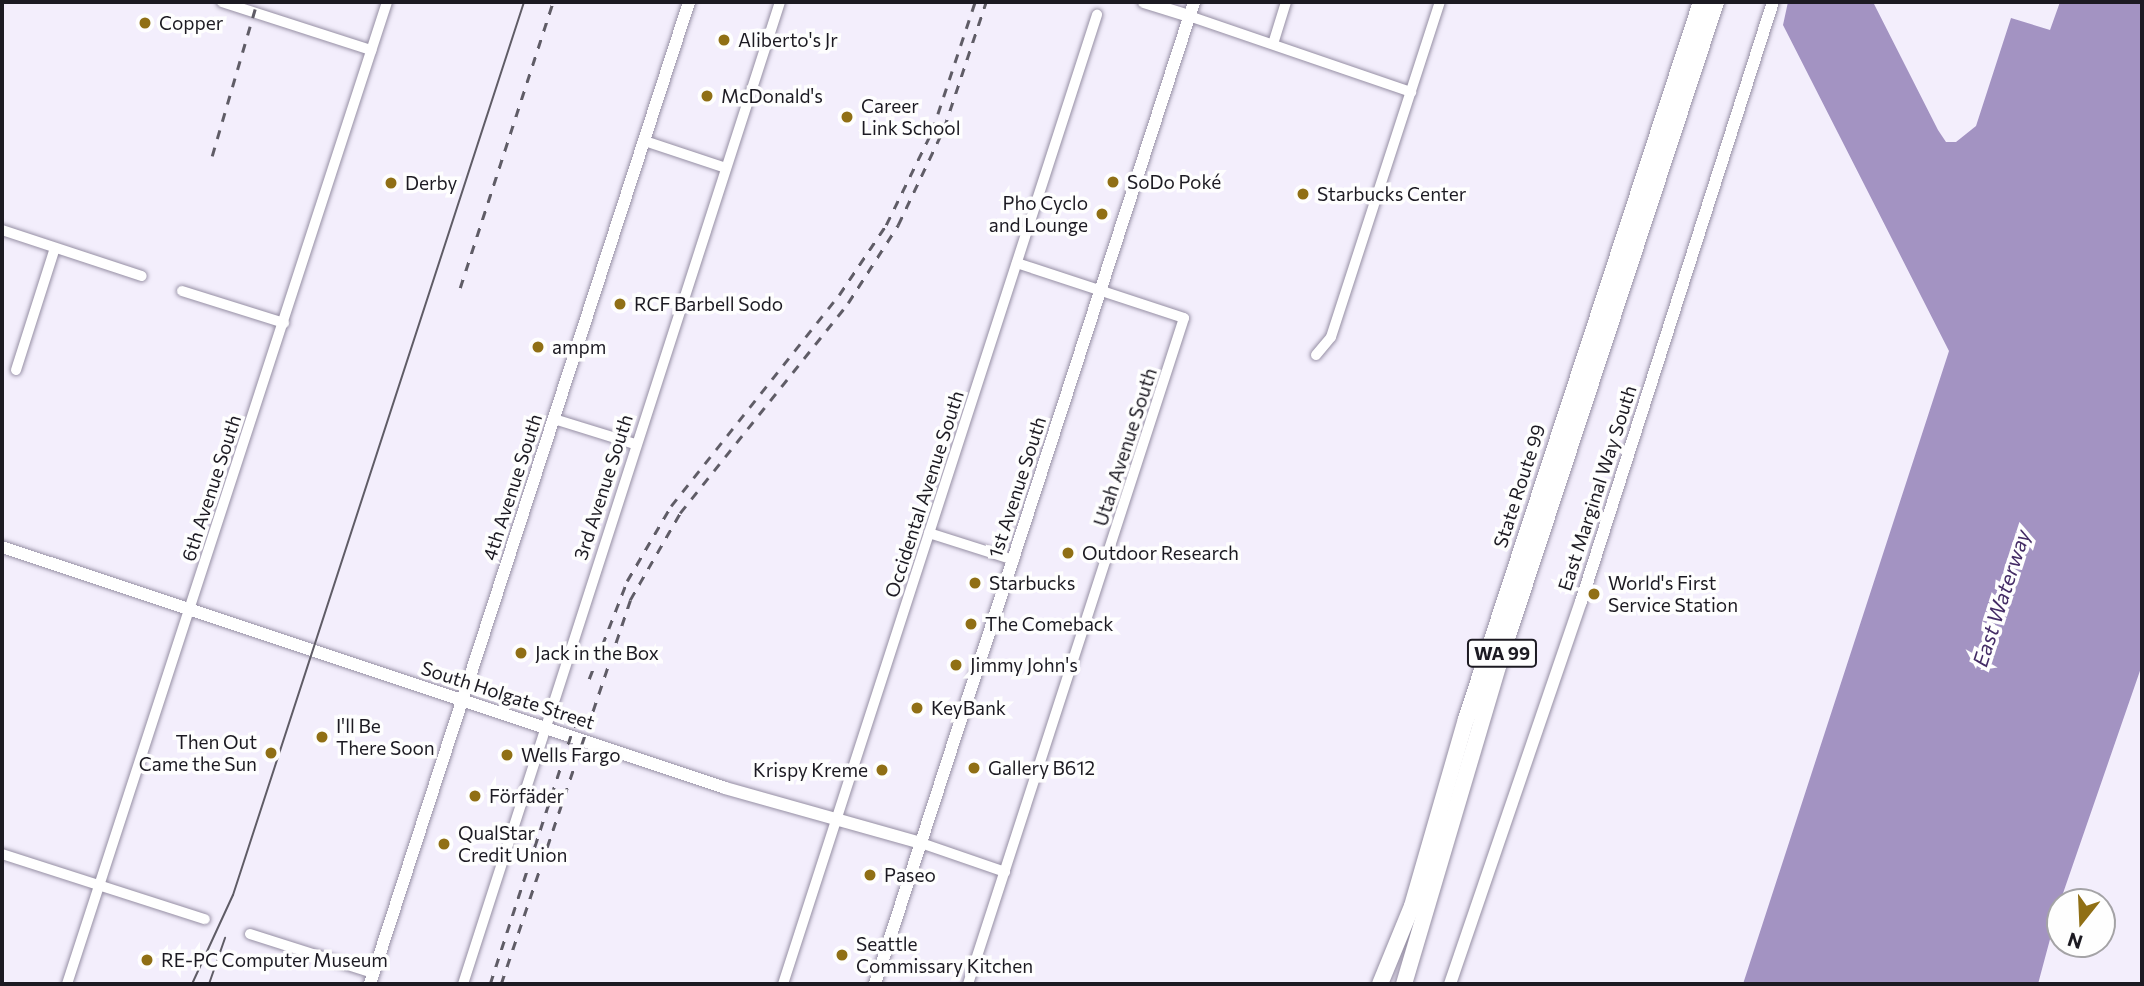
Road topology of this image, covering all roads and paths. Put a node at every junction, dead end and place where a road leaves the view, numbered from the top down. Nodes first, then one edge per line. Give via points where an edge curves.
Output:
1 (222, 2) edge
2 (387, 2) edge
3 (689, 2) edge
4 (780, 2) edge
5 (1144, 2) edge
6 (1194, 2) edge
7 (1286, 2) edge
8 (1440, 2) edge
9 (1701, 2) edge
10 (1716, 2) edge
11 (1773, 2) edge
12 (1097, 15) dead end
13 (1189, 16) junction
14 (1273, 44) junction
15 (371, 50) junction
16 (1411, 92) junction
17 (645, 141) junction
18 (726, 167) junction
19 (2, 230) edge
20 (54, 250) junction
21 (1017, 263) junction
22 (142, 276) dead end
23 (182, 290) dead end
24 (1100, 290) junction
25 (284, 323) junction
26 (1316, 355) dead end
27 (16, 370) dead end
28 (554, 419) junction
29 (635, 444) junction
30 (929, 533) junction
31 (2, 547) edge
32 (1014, 560) junction
33 (189, 611) junction
34 (463, 701) junction
35 (544, 727) junction
36 (837, 818) junction
37 (921, 843) junction
38 (2, 854) edge
39 (1005, 872) junction
40 (99, 885) junction
41 (205, 919) dead end
42 (250, 933) dead end
43 (371, 979) edge
44 (67, 984) edge
45 (463, 984) edge
46 (783, 984) edge
47 (875, 984) edge
48 (968, 984) edge
49 (1380, 984) edge
50 (1404, 984) edge
51 (1450, 984) edge

1 - 15 street
2 - 15 street, 6th Avenue South
3 - 17 main road, 4th Avenue South
4 - 18 street, 3rd Avenue South
5 - 13 main road
6 - 13 main road, 1st Avenue South
7 - 14 street
8 - 16 street
9 - 49 highway, State Route 99 / WA 99 via 1466,719 1412,906
10 - 50 highway, State Route 99 / WA 99 via 1515,612
11 - 51 main road, East Marginal Way South via 1581,601
12 - 21 street, Occidental Avenue South
13 - 14 street
13 - 24 main road, 1st Avenue South
14 - 16 street
15 - 25 street, 6th Avenue South
16 - 26 street via 1331,337
17 - 18 street
17 - 28 main road, 4th Avenue South
18 - 29 street, 3rd Avenue South
19 - 20 street
20 - 22 street
20 - 27 street
21 - 24 street
21 - 30 street, Occidental Avenue South
23 - 25 street
24 - 32 main road, 1st Avenue South
24 - 39 street, Utah Avenue South via 1184,318
25 - 33 street, 6th Avenue South
28 - 29 street
28 - 34 main road, 4th Avenue South
29 - 35 street, 3rd Avenue South
30 - 32 street
30 - 36 street, Occidental Avenue South
31 - 33 main road, South Holgate Street
32 - 37 main road, 1st Avenue South
33 - 34 main road, South Holgate Street
33 - 40 street, 6th Avenue South
34 - 35 main road, South Holgate Street
34 - 43 main road, 4th Avenue South
35 - 36 main road, South Holgate Street via 725,789
35 - 45 street, 3rd Avenue South
36 - 37 main road, South Holgate Street
36 - 46 street, Occidental Avenue South
37 - 39 street, South Holgate Street
37 - 47 main road, 1st Avenue South
38 - 40 street
39 - 48 street, Utah Avenue South
40 - 41 street
40 - 44 street, 6th Avenue South
42 - 43 street

